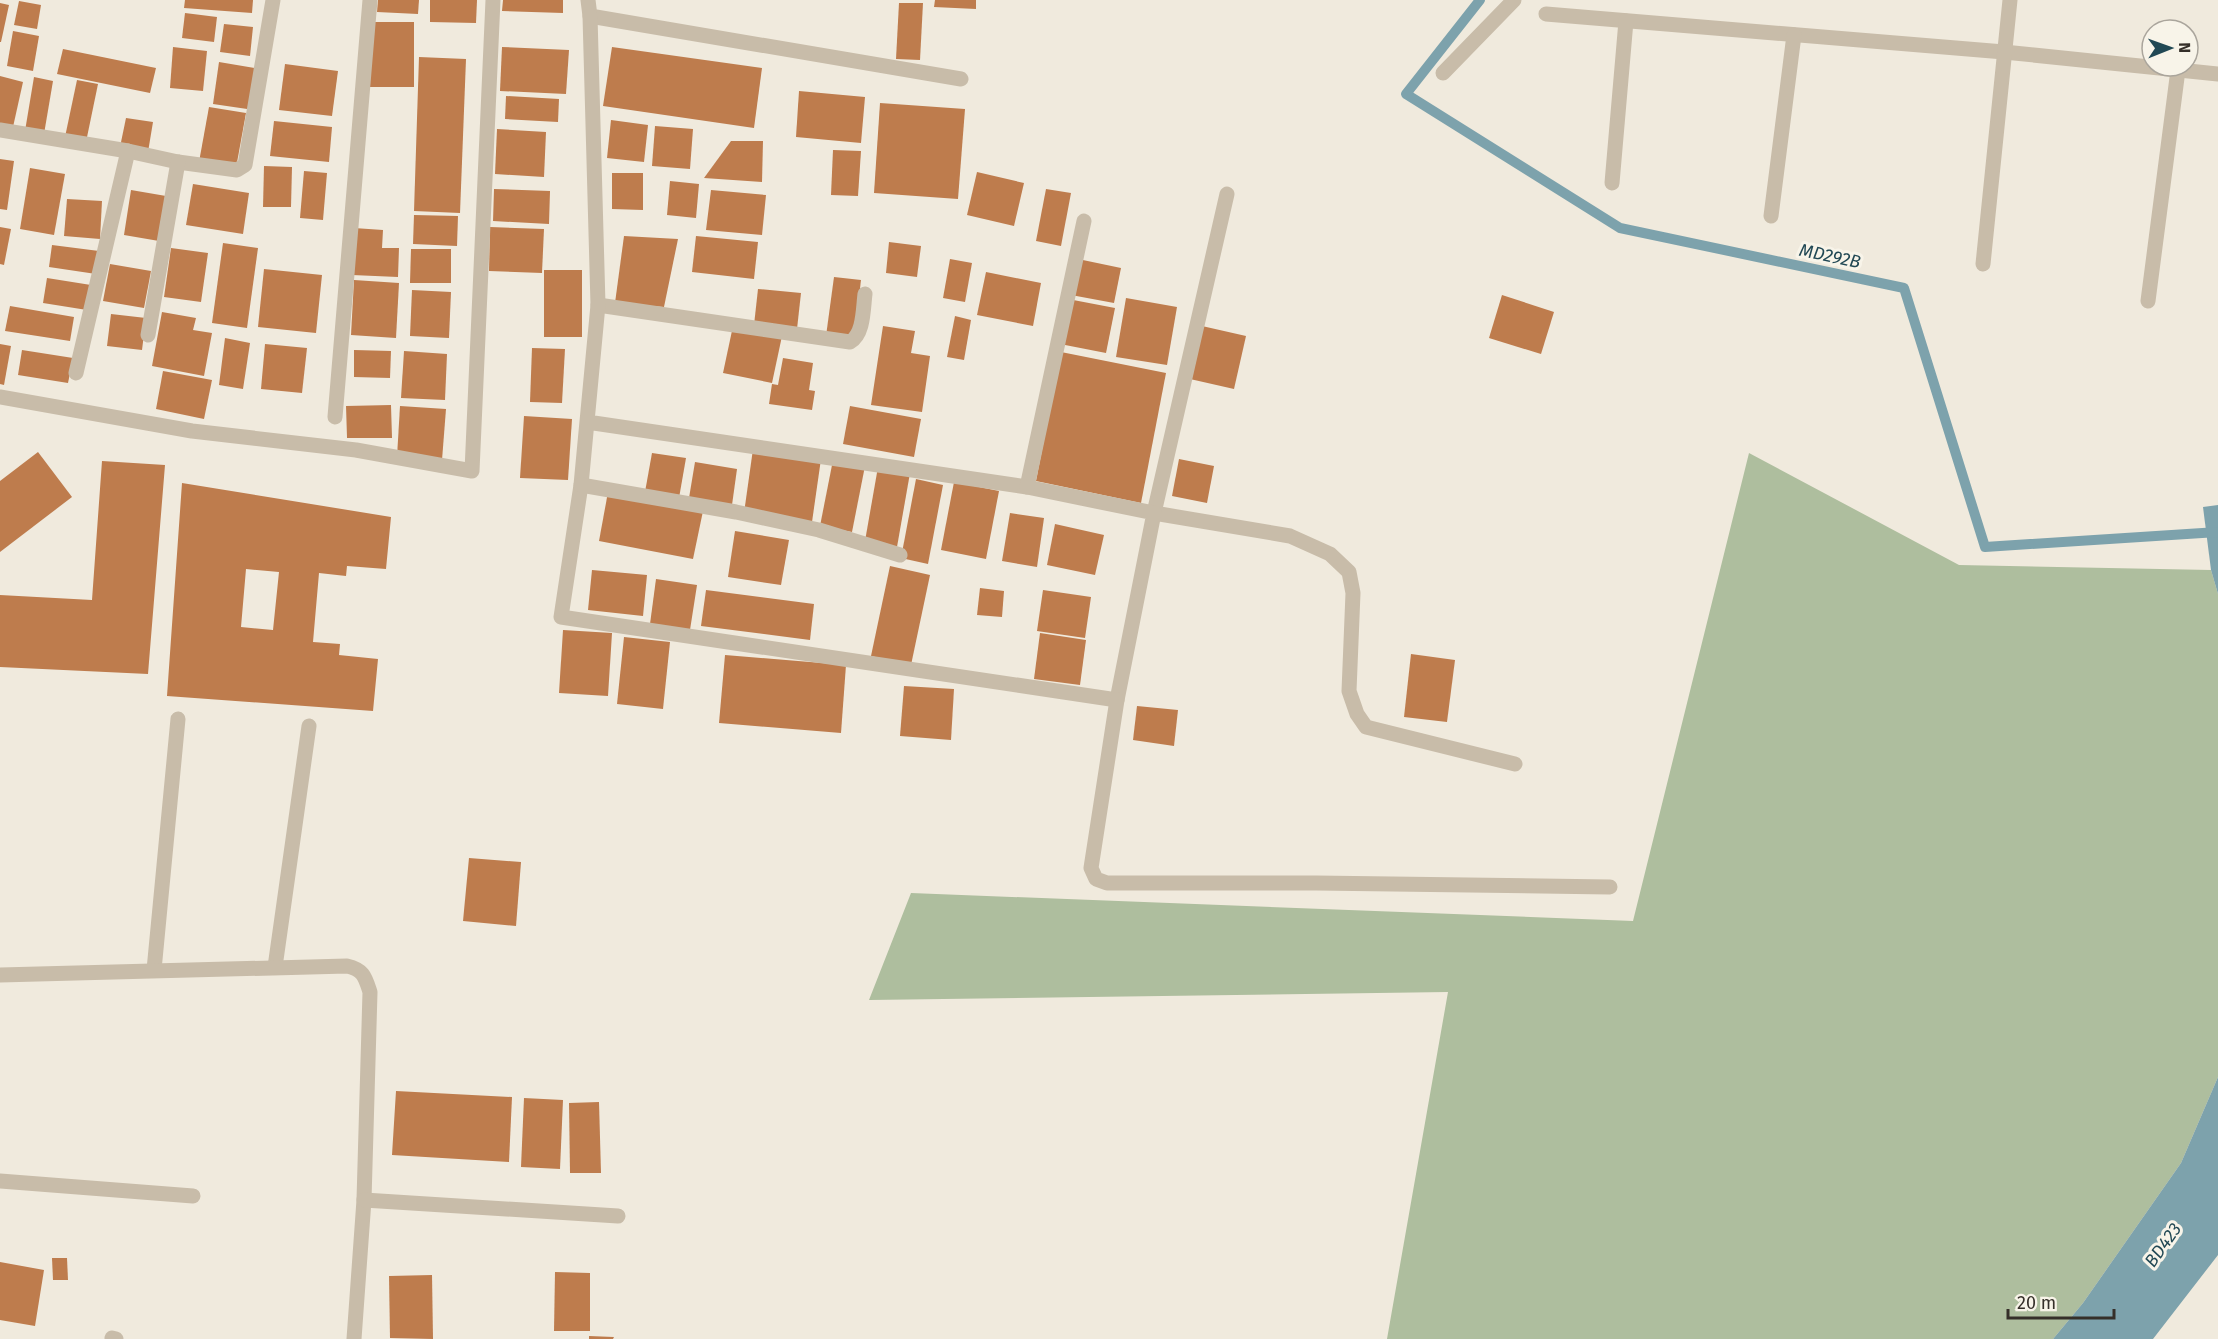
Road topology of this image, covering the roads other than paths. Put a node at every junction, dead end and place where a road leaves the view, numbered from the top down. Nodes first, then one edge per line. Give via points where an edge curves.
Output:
1 (273, 0) edge
2 (370, 0) edge
3 (493, 0) edge
4 (588, 0) edge
5 (1514, 0) edge
6 (2010, 0) edge
7 (1546, 14) dead end
8 (590, 16) junction
9 (1626, 21) junction
10 (1794, 35) junction
11 (2004, 52) junction
12 (2140, 66) edge
13 (2200, 72) edge
14 (1443, 73) dead end
15 (2218, 74) edge
16 (2177, 78) edge
17 (961, 79) dead end
18 (0, 130) edge
19 (128, 151) junction
20 (178, 162) junction
21 (1612, 183) dead end
22 (1227, 194) dead end
23 (1771, 216) dead end
24 (1084, 221) dead end
25 (1983, 264) dead end
26 (865, 294) dead end
27 (2148, 301) dead end
28 (598, 305) junction
29 (148, 335) dead end
30 (76, 374) dead end
31 (0, 397) edge
32 (335, 417) dead end
33 (588, 422) junction
34 (582, 485) junction
35 (1027, 487) junction
36 (1154, 513) junction
37 (900, 555) dead end
38 (1117, 700) junction
39 (178, 719) dead end
40 (309, 726) dead end
41 (1515, 764) dead end
42 (1610, 887) dead end
43 (276, 967) junction
44 (154, 970) junction
45 (0, 975) edge
46 (0, 1180) edge
47 (193, 1196) dead end
48 (364, 1200) junction
49 (618, 1216) dead end
50 (354, 1339) edge

1 - 20 street via 245,165 237,170
2 - 32 street
3 - 31 street via 472,471 356,450 192,431
4 - 8 street
5 - 14 street
6 - 11 street
7 - 9 street
8 - 17 street
8 - 28 street
9 - 10 street
9 - 21 street
10 - 11 street
10 - 23 street
11 - 12 street
11 - 25 street
13 - 15 street
16 - 27 street
18 - 19 street
19 - 20 street
19 - 30 street
20 - 29 street
22 - 36 street
24 - 35 street
26 - 28 street via 860,332 850,342
28 - 33 street
33 - 34 street
33 - 35 street
34 - 37 street via 819,530
34 - 38 street via 561,617
35 - 36 street
36 - 38 street
36 - 41 street via 1290,536 1330,554 1349,572 1353,593 1349,692 1366,727
38 - 42 street via 1091,868 1096,879 1107,884
39 - 44 street
40 - 43 street
43 - 44 street
43 - 48 street via 347,966 358,969 365,978 370,992
44 - 45 street
46 - 47 street
48 - 49 street
48 - 50 street

